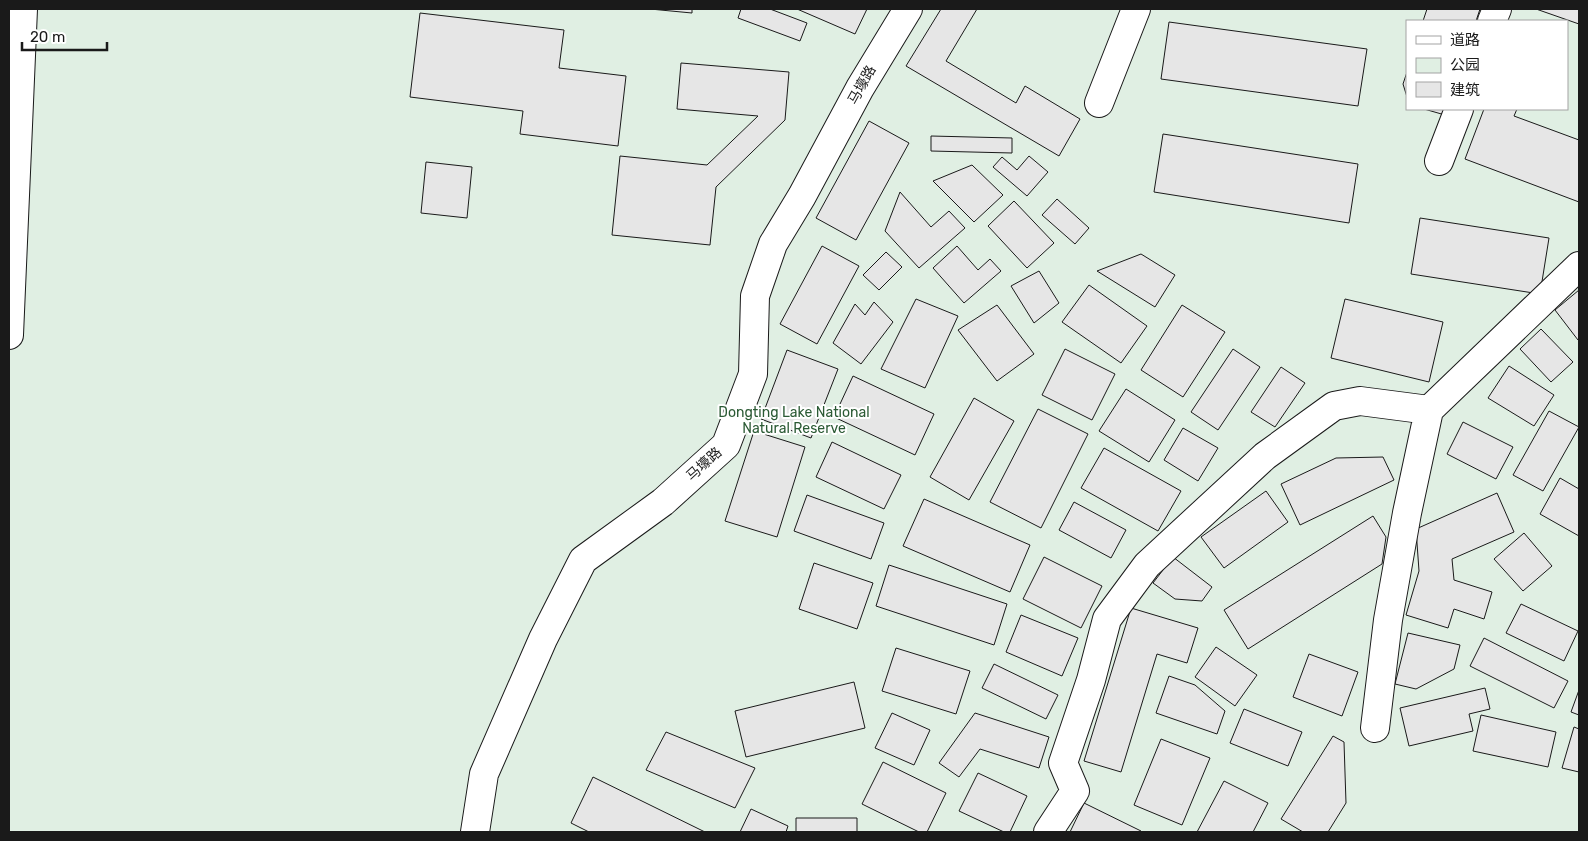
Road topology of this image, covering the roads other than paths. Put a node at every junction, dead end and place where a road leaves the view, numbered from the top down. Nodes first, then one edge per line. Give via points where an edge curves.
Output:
1 (23, 9) edge
2 (908, 9) edge
3 (1136, 9) edge
4 (1099, 103) dead end
5 (1459, 110) edge
6 (1440, 160) dead end
7 (1579, 266) edge
8 (9, 335) edge
9 (1429, 410) junction
10 (1375, 728) dead end
11 (475, 832) edge
12 (1048, 832) edge

1 - 8 street
2 - 11 street, 马壕路 via 773,244 755,296 753,374 726,445 662,502 583,560 543,639 484,774
3 - 4 street
5 - 6 street
7 - 9 street
9 - 10 street via 1388,620
9 - 12 street via 1360,401 1334,406 1265,456 1147,565 1107,619 1091,680 1063,763 1075,791

